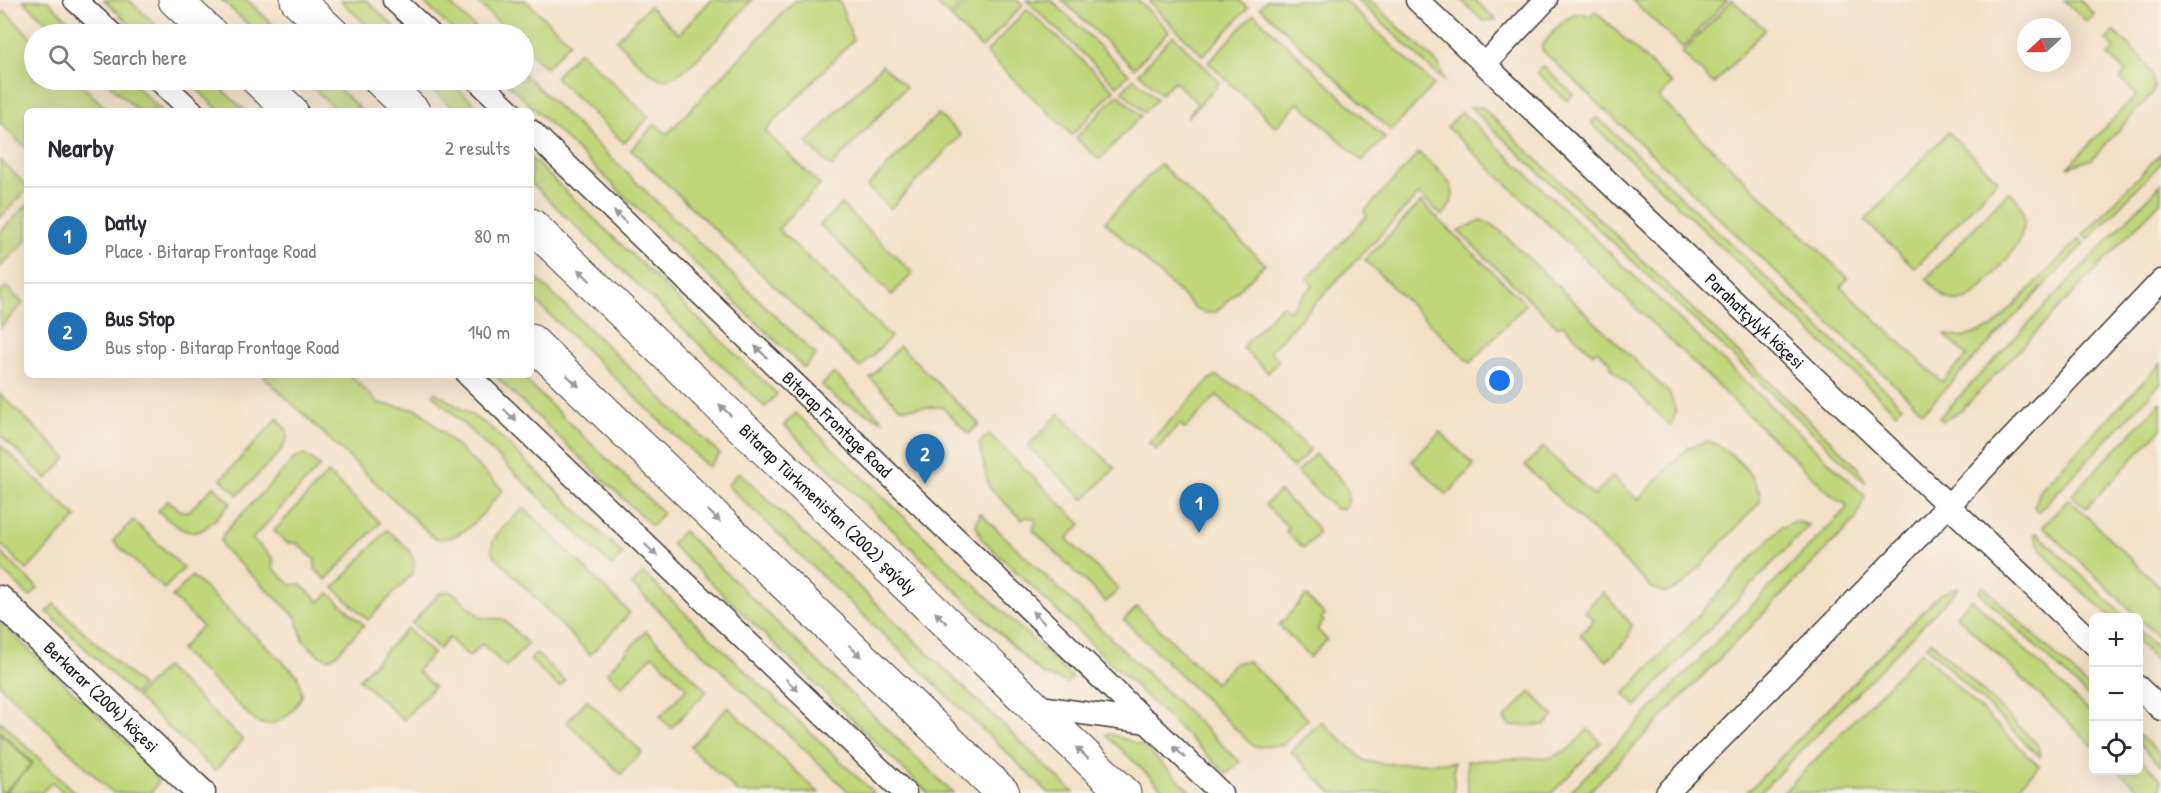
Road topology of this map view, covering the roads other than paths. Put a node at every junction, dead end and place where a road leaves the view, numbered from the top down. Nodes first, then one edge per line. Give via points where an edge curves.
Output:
1 (75, 0) edge
2 (175, 0) edge
3 (297, 0) edge
4 (394, 0) edge
5 (1417, 0) edge
6 (1546, 0) edge
7 (101, 24) edge
8 (200, 24) edge
9 (322, 24) edge
10 (419, 24) edge
11 (1485, 64) junction
12 (170, 90) edge
13 (269, 90) edge
14 (391, 90) edge
15 (488, 90) edge
16 (189, 108) edge
17 (288, 108) edge
18 (410, 108) edge
19 (507, 108) edge
20 (534, 134) edge
21 (534, 228) edge
22 (2161, 281) edge
23 (534, 343) edge
24 (471, 378) edge
25 (1948, 506) junction
26 (0, 600) edge
27 (2089, 639) edge
28 (2143, 691) edge
29 (1032, 706) junction
30 (2161, 709) edge
31 (1148, 722) junction
32 (993, 788) edge
33 (201, 793) edge
34 (905, 793) edge
35 (1124, 793) edge
36 (1221, 793) edge
37 (1667, 793) edge

1 - 7 street
2 - 8 main road
3 - 9 main road
4 - 10 street
5 - 11 street, Parahatçylyk köçesi
6 - 11 street
11 - 25 street, Parahatçylyk köçesi
12 - 16 street
13 - 17 main road
14 - 18 main road
15 - 19 street
31 -> 20 street, Bitarap Frontage Road
29 -> 21 main road, Bitarap Türkmenistan (2002) şaýoly
22 - 25 street
23 -> 32 main road
24 -> 34 street
25 - 27 street, Parahatçylyk köçesi
25 - 37 street
26 - 33 street, Berkarar (2004) köçesi
28 - 30 street
29 - 31 street
35 -> 29 main road, Bitarap Türkmenistan (2002) şaýoly
36 -> 31 street, Bitarap Frontage Road

